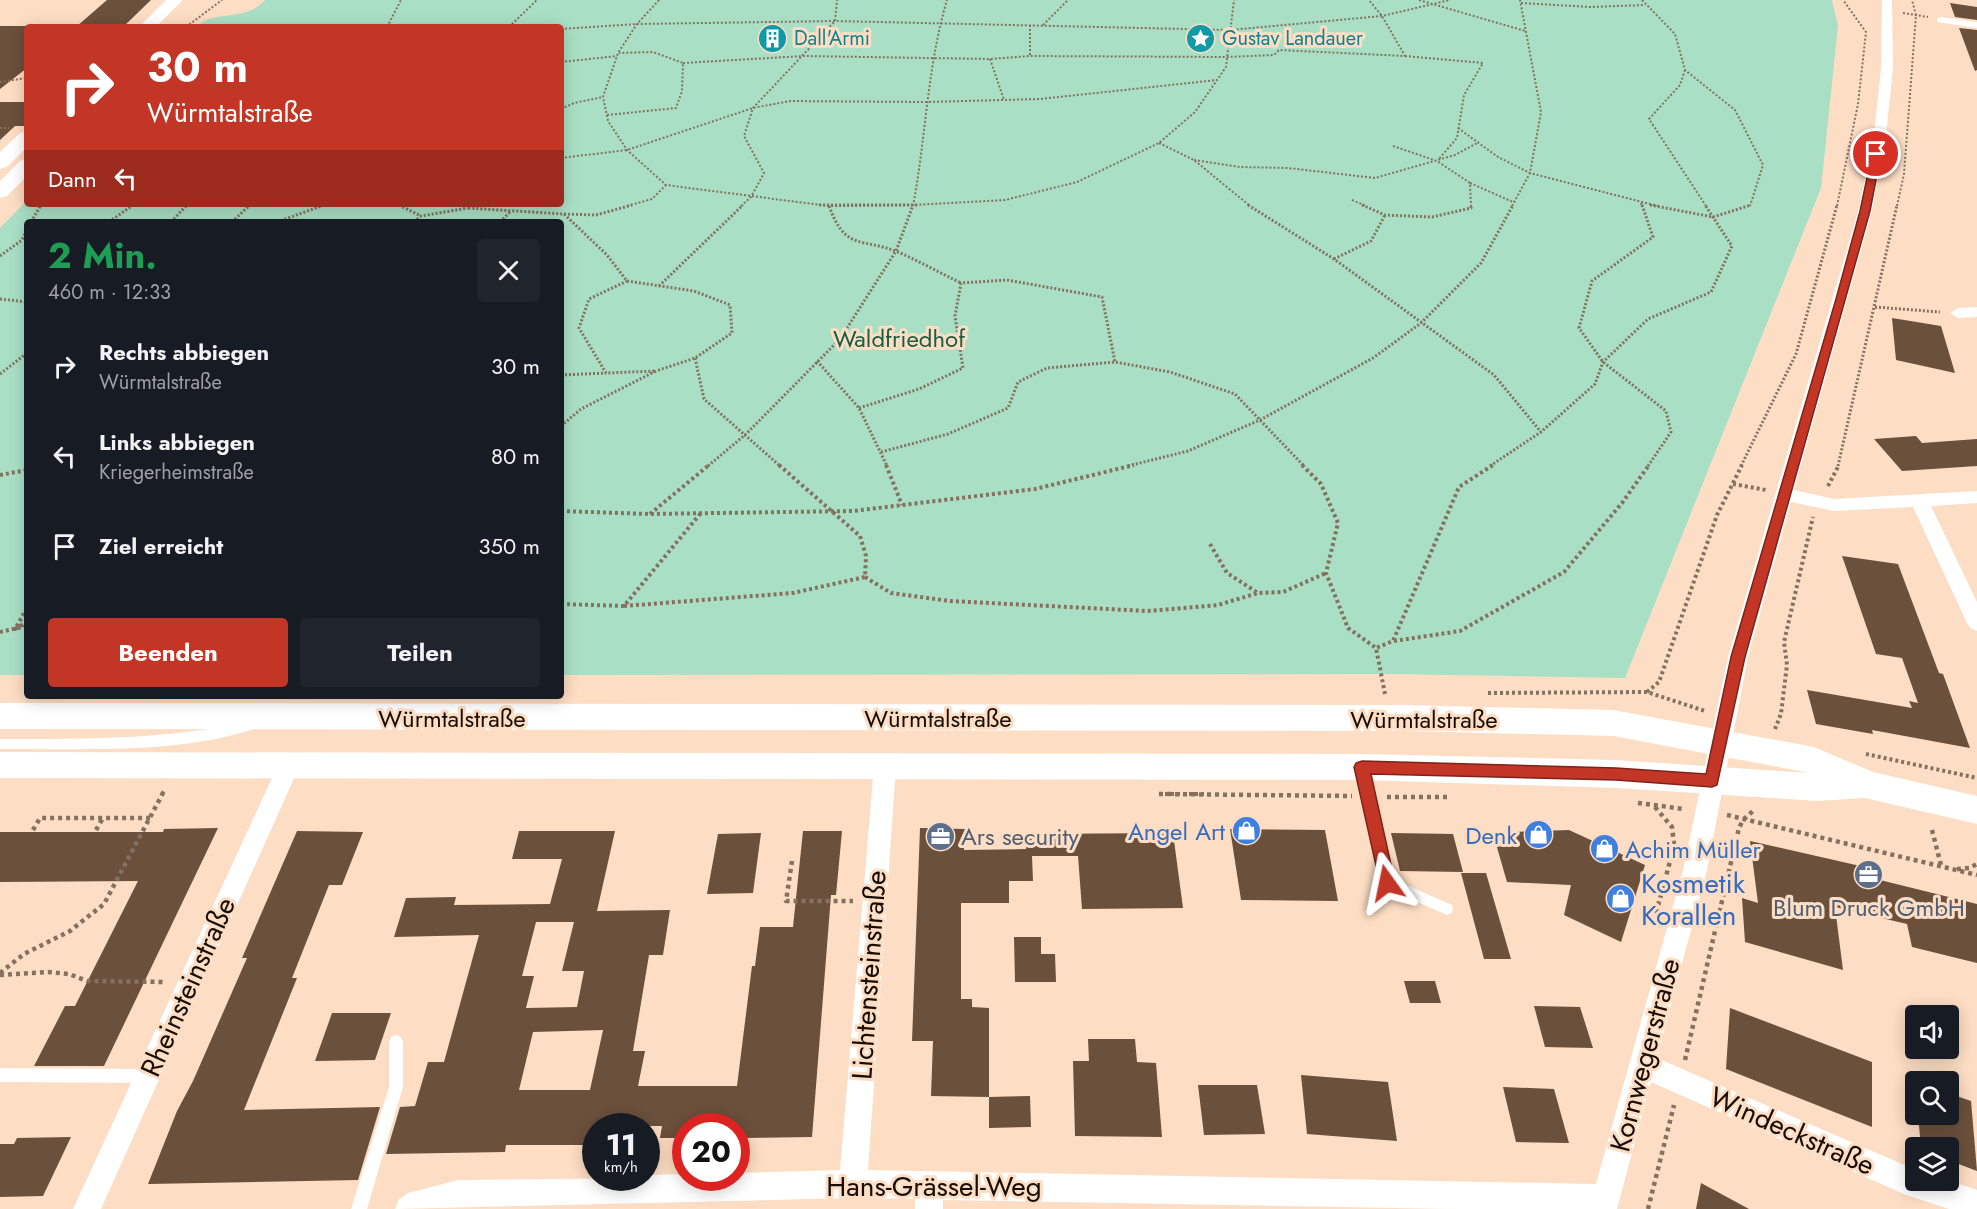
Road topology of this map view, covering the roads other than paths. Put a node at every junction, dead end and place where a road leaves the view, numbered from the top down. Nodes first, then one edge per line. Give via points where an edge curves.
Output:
1 (176, 0) edge
2 (1888, 6) edge
3 (1941, 20) road end
4 (152, 23) edge
5 (183, 23) edge
6 (1977, 25) edge
7 (24, 140) edge
8 (0, 163) edge
9 (24, 168) edge
10 (0, 192) edge
11 (1977, 312) edge
12 (1958, 314) road end
13 (1784, 494) junction
14 (1977, 497) edge
15 (1919, 500) junction
16 (1977, 623) edge
17 (0, 716) edge
18 (281, 718) junction
19 (531, 718) junction
20 (0, 744) edge
21 (1716, 761) junction
22 (0, 765) edge
23 (289, 765) junction
24 (516, 766) junction
25 (885, 766) junction
26 (1362, 767) junction
27 (1977, 810) edge
28 (1447, 909) dead end
29 (396, 1042) dead end
30 (1642, 1065) junction
31 (0, 1075) edge
32 (148, 1076) junction
33 (853, 1184) junction
34 (930, 1197) edge
35 (1604, 1204) edge
36 (1977, 1204) edge
37 (87, 1209) edge
38 (359, 1209) edge
39 (409, 1209) edge

1 - 4 main road
2 - 13 street, Kornwegerstraße via 1880,135 1865,211
3 - 6 street
4 - 5 main road
7 - 8 main road
9 - 10 main road
11 - 12 street
13 - 15 street via 1834,505
13 - 21 street, Kornwegerstraße via 1738,657
14 - 15 street
15 - 16 street
17 - 18 main road, Würmtalstraße
18 - 19 main road, Würmtalstraße
18 - 20 lane via 193,739
19 - 21 main road, Würmtalstraße via 1543,720 1613,723
19 - 24 main road via 544,733 545,748
21 - 26 main road, Würmtalstraße via 1616,774
21 - 27 main road, Würmtalstraße via 1817,788 1868,785
21 - 30 street, Kornwegerstraße via 1695,870
22 - 23 main road, Würmtalstraße
23 - 24 main road, Würmtalstraße
23 - 32 street, Rheinsteinstraße
24 - 25 main road, Würmtalstraße
25 - 26 main road, Würmtalstraße
25 - 33 street, Lichtensteinstraße
26 - 28 lane via 1387,883
29 - 38 lane via 396,1087
30 - 35 street, Kornwegerstraße
30 - 36 street, Windeckstraße via 1906,1181
31 - 32 lane
32 - 37 street, Rheinsteinstraße
33 - 34 street, Hans-Grässel-Weg
33 - 39 street, Hans-Grässel-Weg via 458,1194 418,1203
34 - 35 street, Hans-Grässel-Weg

